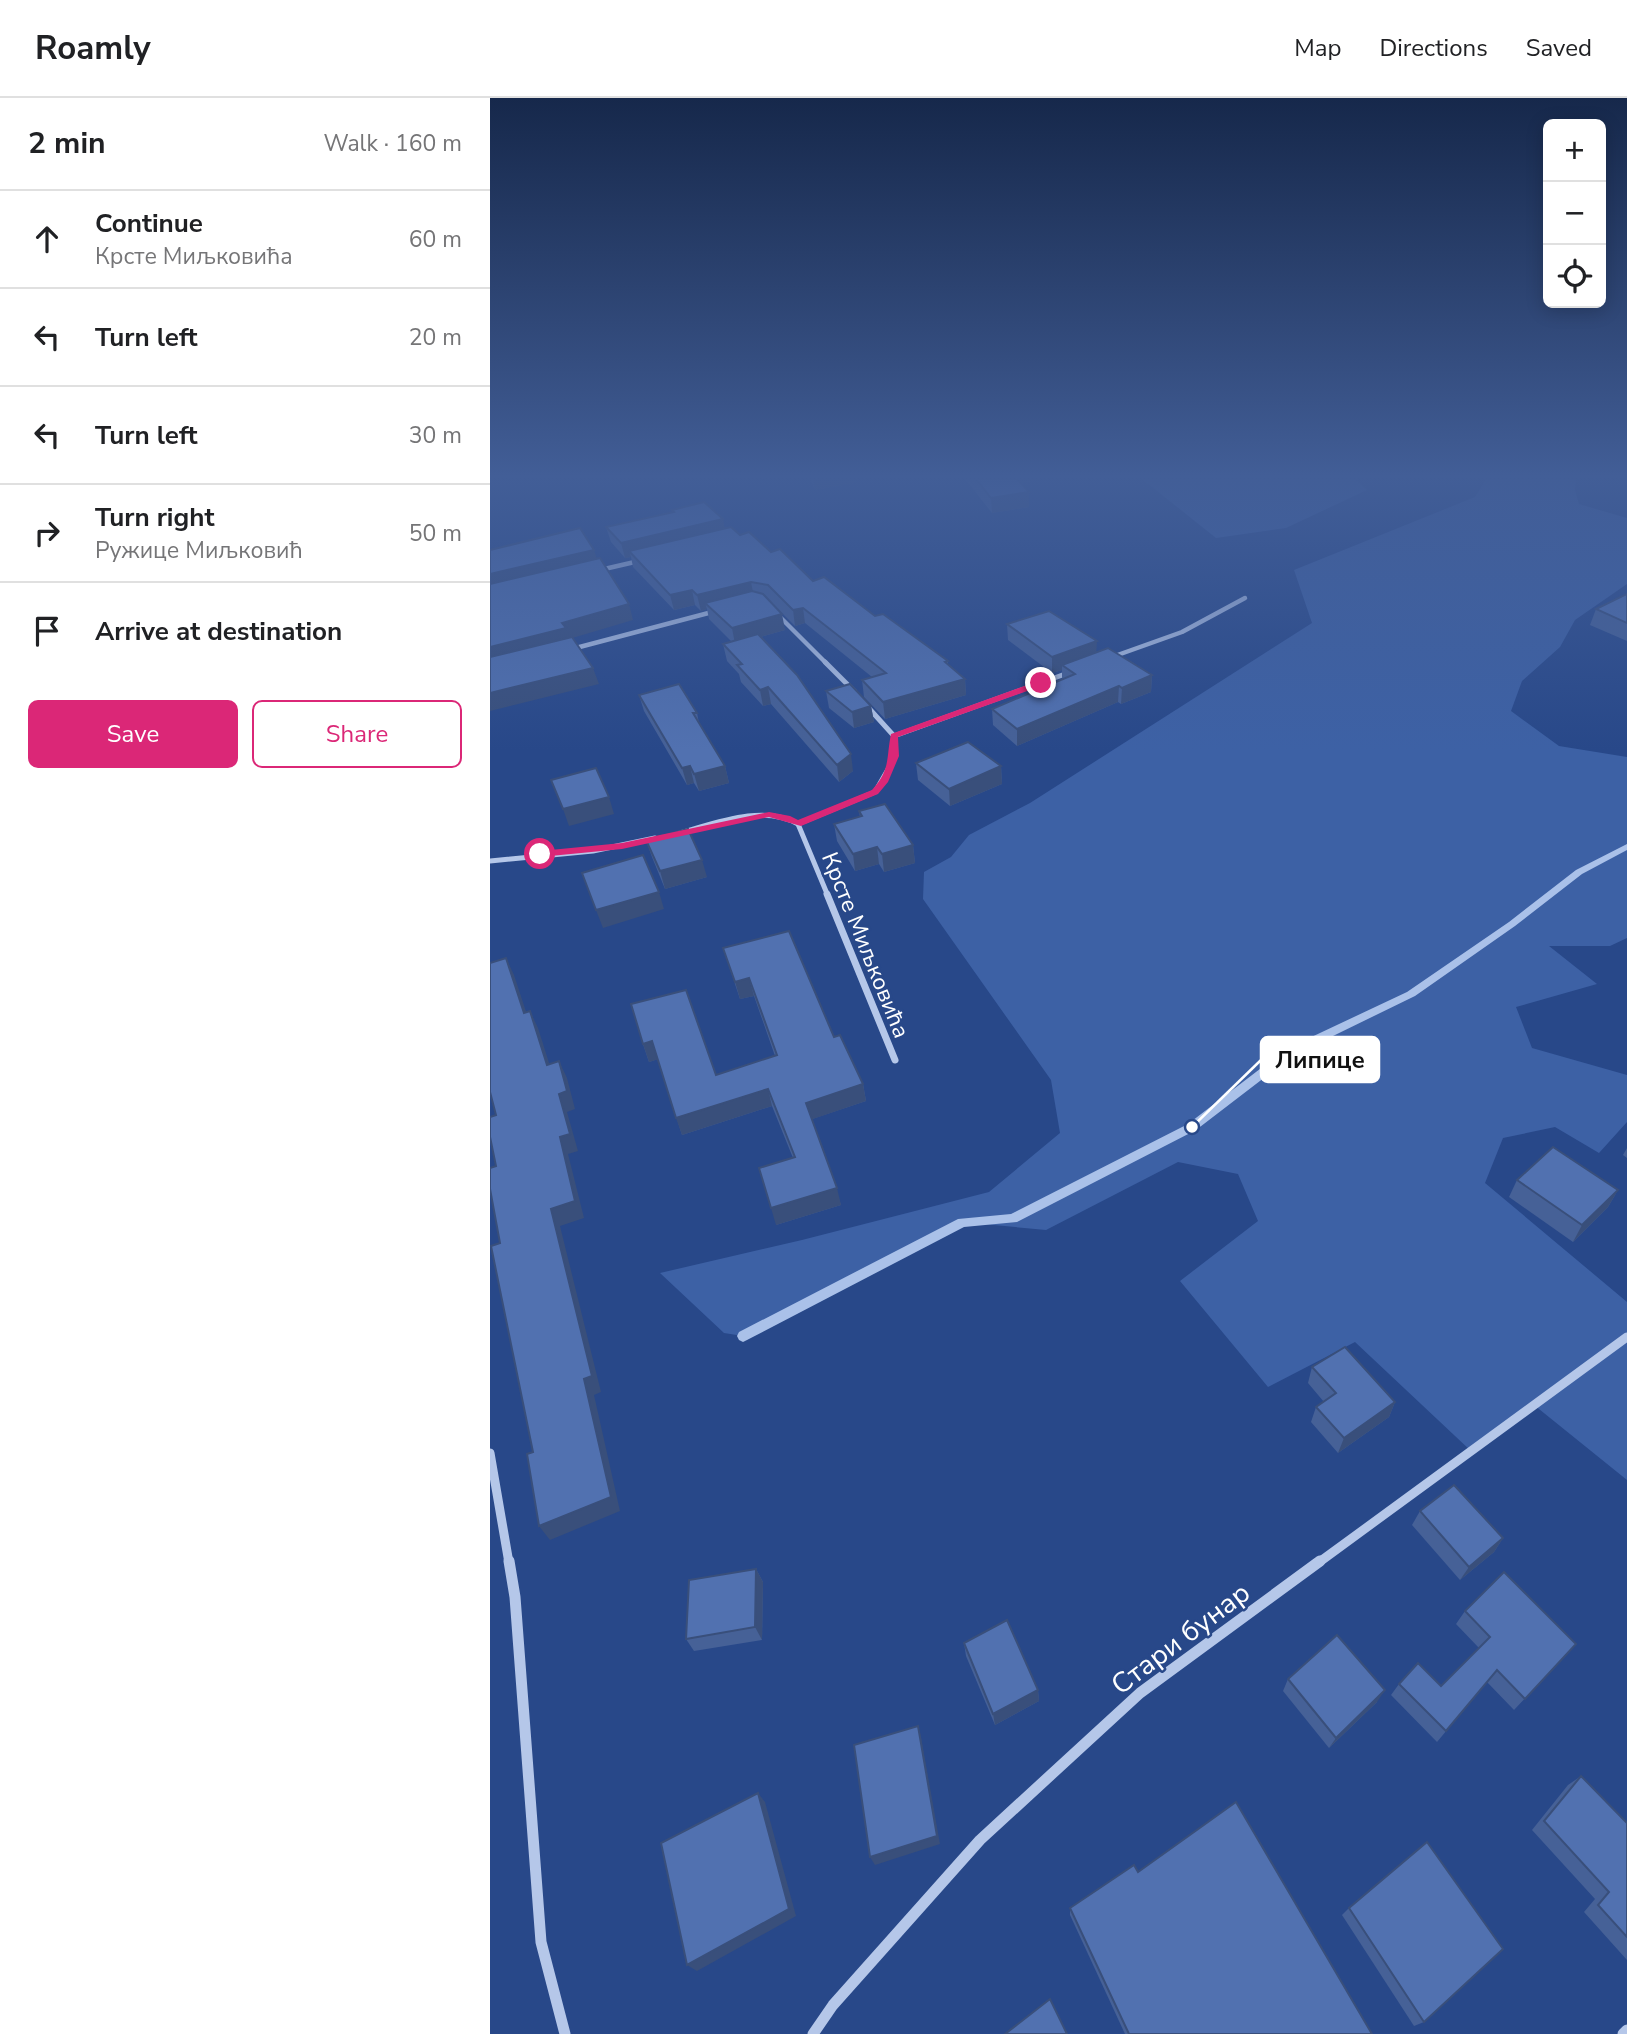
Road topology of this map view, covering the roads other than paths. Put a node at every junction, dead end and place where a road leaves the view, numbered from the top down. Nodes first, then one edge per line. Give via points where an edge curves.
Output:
1 (604, 569) edge
2 (597, 571) edge
3 (1245, 598) dead end
4 (729, 608) edge
5 (777, 614) edge
6 (570, 649) edge
7 (1105, 660) edge
8 (1079, 669) edge
9 (894, 736) junction
10 (797, 824) junction
11 (674, 834) edge
12 (661, 837) edge
13 (490, 861) edge
14 (895, 1060) dead end
15 (1627, 1337) edge
16 (490, 1452) edge
17 (1627, 2029) edge
18 (565, 2034) edge
19 (813, 2034) edge
20 (1623, 2034) edge

1 - 2 street
3 - 7 street via 1182,632
4 - 6 street
5 - 9 street
8 - 9 street
9 - 10 street via 895,756 875,792
10 - 11 street via 769,814
10 - 14 street, Крсте Миљковића
12 - 13 street via 593,851
15 - 19 street, Стари бунар via 1140,1693 980,1840 832,2005
16 - 18 street via 515,1597 541,1942
17 - 20 street

